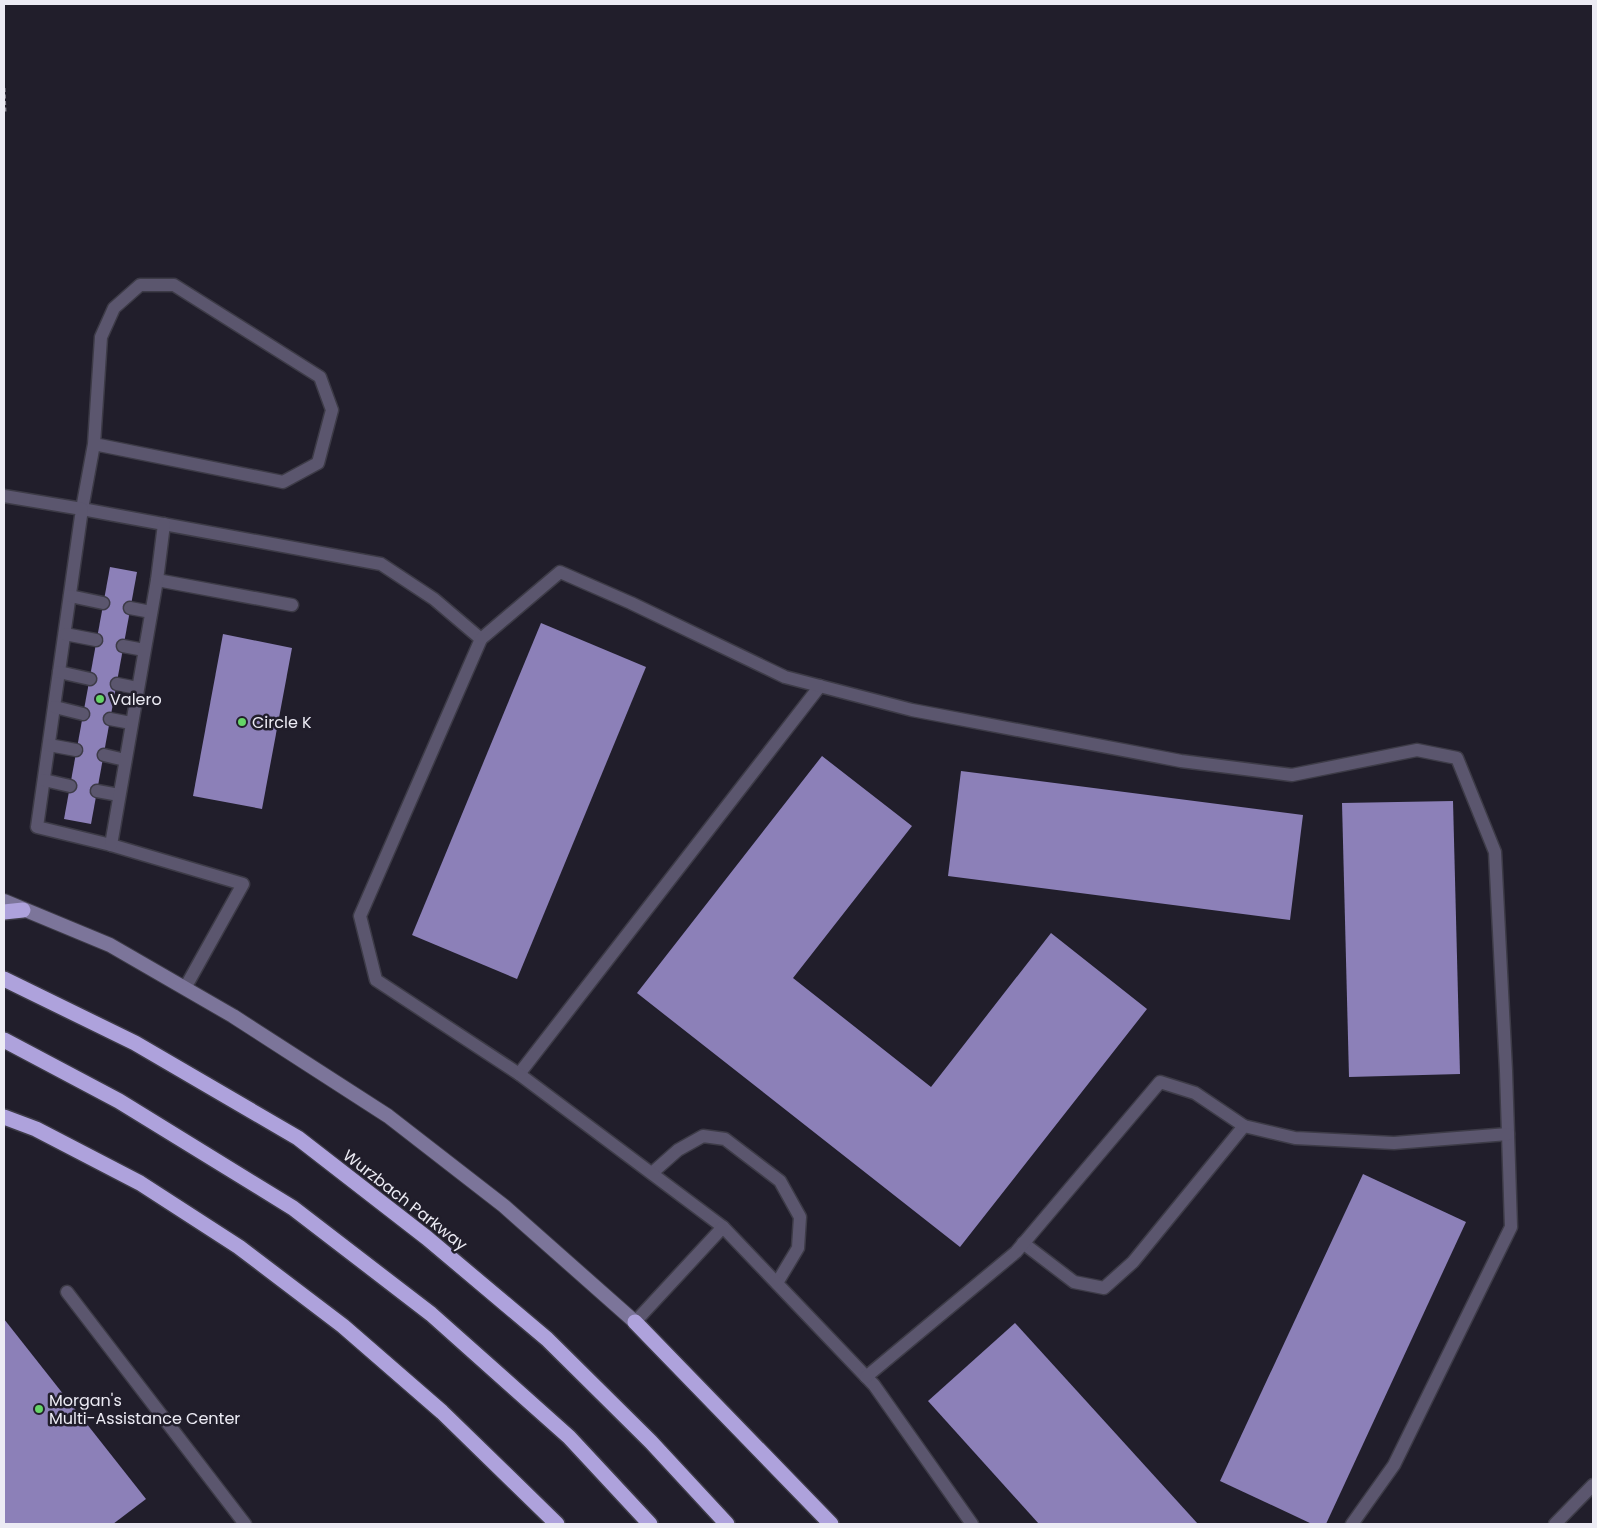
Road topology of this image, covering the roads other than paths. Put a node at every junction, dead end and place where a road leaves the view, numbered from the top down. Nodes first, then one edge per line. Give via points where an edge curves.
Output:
1 (94, 444) junction
2 (4, 496) edge
3 (82, 508) junction
4 (164, 524) junction
5 (157, 580) junction
6 (70, 596) junction
7 (103, 603) dead end
8 (292, 605) dead end
9 (130, 608) dead end
10 (151, 612) junction
11 (65, 634) junction
12 (481, 639) junction
13 (96, 640) dead end
14 (123, 646) dead end
15 (144, 650) junction
16 (59, 672) junction
17 (90, 679) dead end
18 (117, 684) dead end
19 (820, 686) junction
20 (137, 688) junction
21 (55, 708) junction
22 (83, 714) dead end
23 (110, 719) dead end
24 (131, 723) junction
25 (49, 745) junction
26 (76, 750) dead end
27 (104, 755) dead end
28 (125, 760) junction
29 (44, 780) junction
30 (70, 786) dead end
31 (97, 791) dead end
32 (119, 795) junction
33 (111, 844) junction
34 (4, 890) edge
35 (4, 902) edge
36 (23, 910) junction
37 (4, 912) edge
38 (5, 980) edge
39 (185, 988) junction
40 (4, 1040) edge
41 (519, 1074) junction
42 (4, 1117) edge
43 (1244, 1126) junction
44 (1508, 1134) junction
45 (652, 1173) junction
46 (723, 1227) junction
47 (1023, 1243) junction
48 (777, 1283) junction
49 (67, 1292) dead end
50 (635, 1322) junction
51 (866, 1377) junction
52 (1593, 1485) edge
53 (245, 1524) edge
54 (557, 1524) edge
55 (650, 1524) edge
56 (727, 1524) edge
57 (831, 1524) edge
58 (972, 1524) edge
59 (1352, 1524) edge
60 (1555, 1524) edge

1 - 1 lane via 283,482 318,463 332,410 320,377 174,285 140,285 114,308 101,337
1 - 3 lane
2 - 3 lane
3 - 4 lane
3 - 6 lane
4 - 5 lane
4 - 12 lane via 381,564 434,598
5 - 8 lane
5 - 10 lane
6 - 7 lane
6 - 11 lane
9 - 10 lane
10 - 15 lane
11 - 13 lane
11 - 16 lane
12 - 19 lane via 560,572 785,677
12 - 41 lane via 360,916 376,980
14 - 15 lane
15 - 20 lane
16 - 17 lane
16 - 21 lane
18 - 20 lane
19 - 41 lane
19 - 44 lane via 912,710 1181,762 1292,775 1417,750 1457,758 1495,852
20 - 24 lane
21 - 22 lane
21 - 25 lane
23 - 24 lane
24 - 28 lane
25 - 26 lane
25 - 29 lane
27 - 28 lane
28 - 32 lane
29 - 30 lane
29 - 33 lane via 37,827
31 - 32 lane
32 - 33 lane
33 - 39 lane via 243,884
34 - 36 main road
35 - 36 main road
36 - 37 highway
36 - 39 main road via 110,945
38 - 56 highway, Wurzbach Parkway via 135,1043 298,1138 427,1238 547,1338
39 - 50 main road via 388,1116 504,1206
40 - 55 highway via 119,1101 293,1208 438,1321 568,1437
41 - 45 lane
42 - 54 highway via 36,1129 140,1183 238,1247 343,1326 435,1406
43 - 44 lane via 1295,1138 1394,1143
43 - 47 lane via 1195,1093 1160,1082
43 - 47 lane via 1133,1262 1104,1288 1074,1282
44 - 59 lane via 1510,1227 1394,1465
45 - 46 lane
45 - 48 lane via 678,1150 703,1136 726,1138 780,1181 800,1217 798,1248
46 - 48 lane
46 - 50 lane
47 - 51 lane
48 - 51 lane
49 - 53 lane
50 - 57 highway
51 - 58 lane
52 - 60 lane

